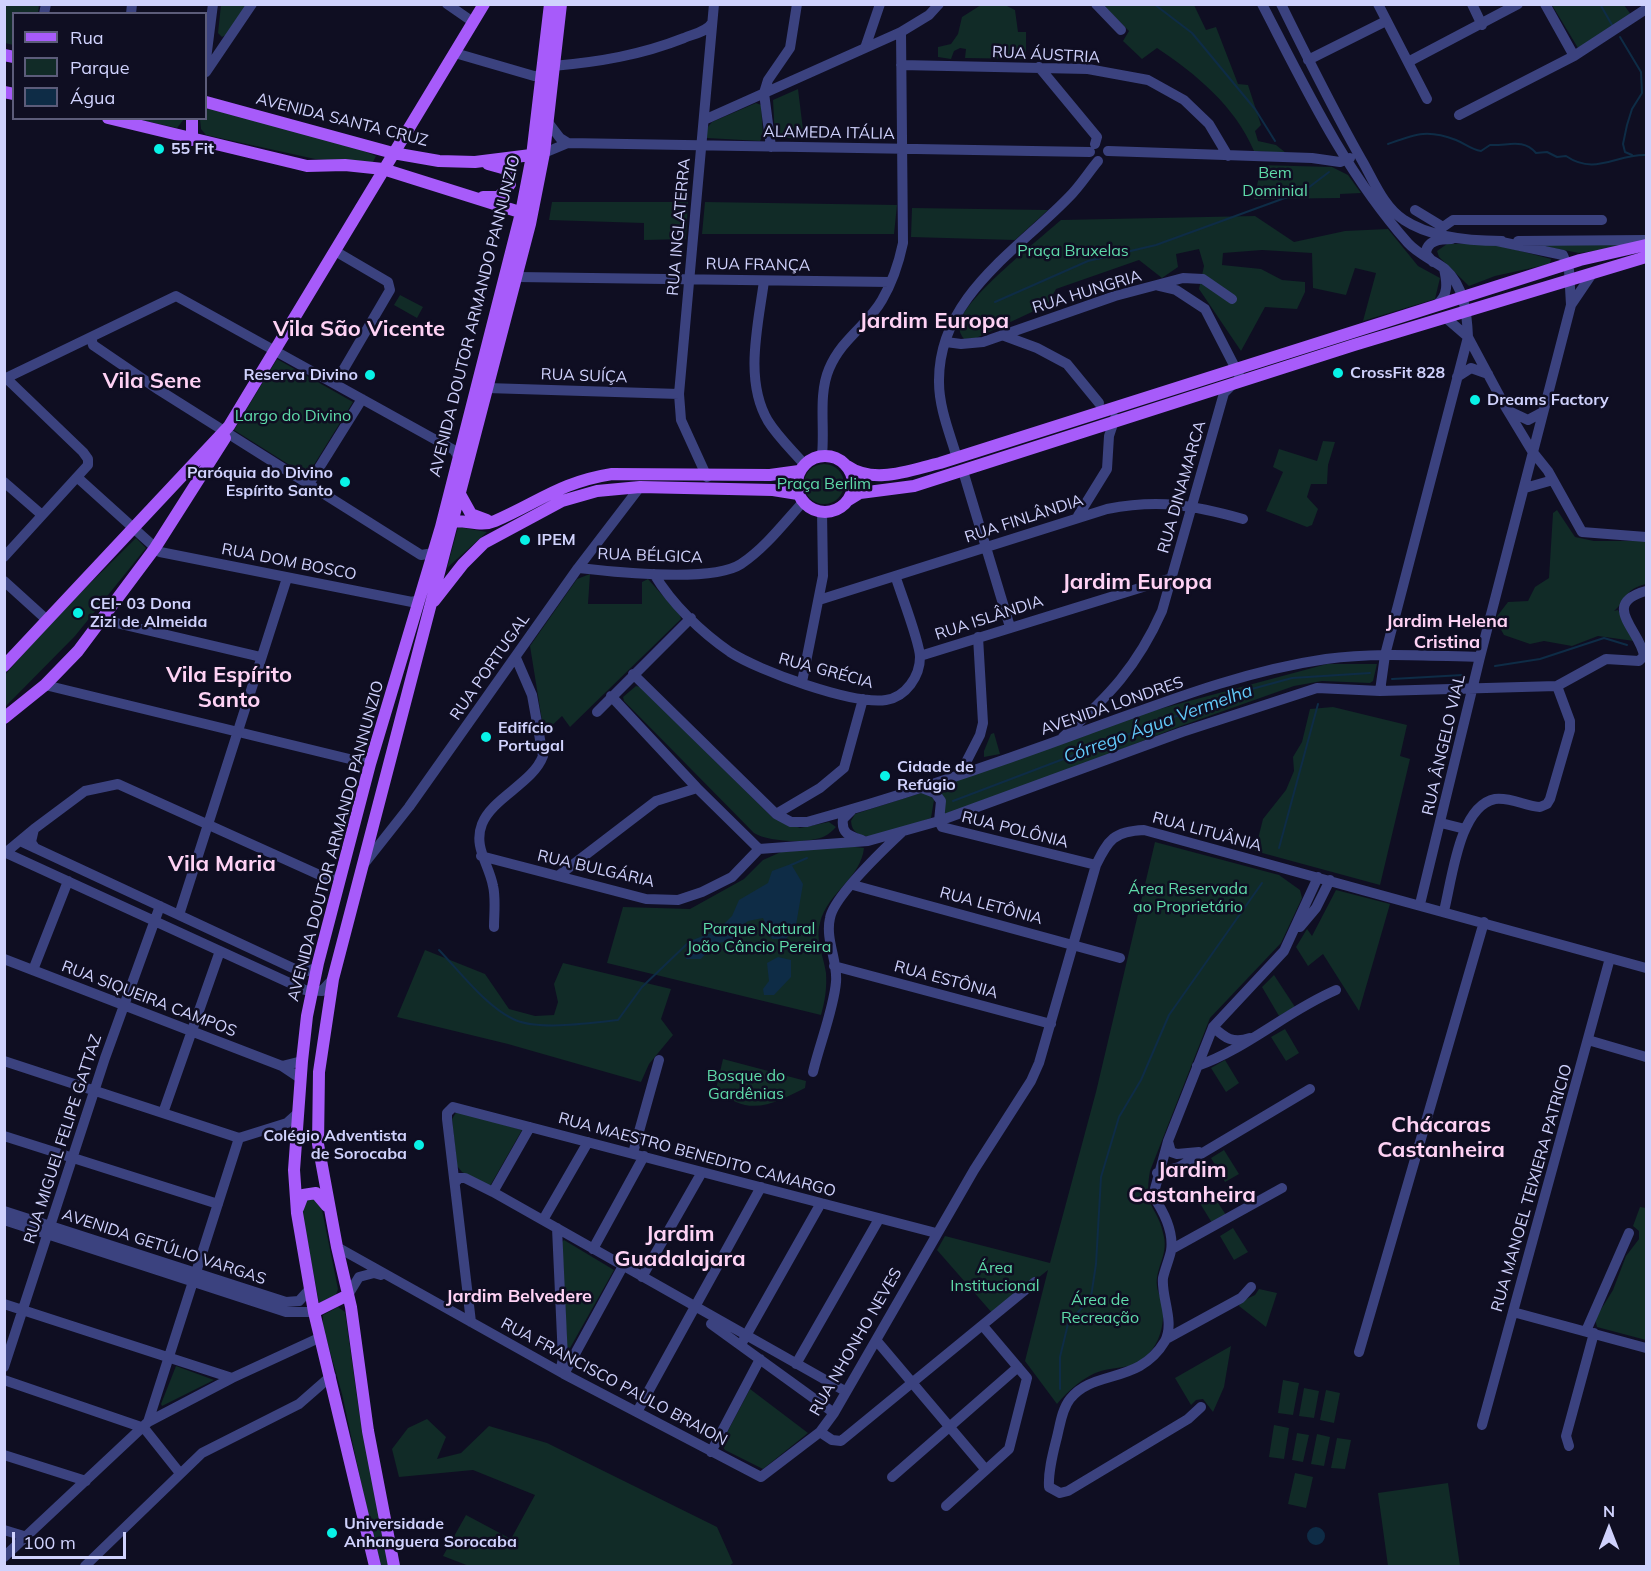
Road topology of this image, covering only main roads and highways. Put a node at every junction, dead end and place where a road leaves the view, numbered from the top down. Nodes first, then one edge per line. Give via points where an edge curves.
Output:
1 (484, 4) edge
2 (550, 4) edge
3 (561, 4) edge
4 (549, 72) junction
5 (208, 104) edge
6 (116, 120) edge
7 (192, 120) edge
8 (192, 140) junction
9 (393, 153) junction
10 (538, 155) junction
11 (475, 162) junction
12 (345, 165) junction
13 (383, 169) junction
14 (407, 176) junction
15 (362, 201) junction
16 (526, 214) junction
17 (1647, 245) edge
18 (1647, 257) edge
19 (1353, 339) junction
20 (1231, 372) junction
21 (1109, 418) junction
22 (227, 429) junction
23 (847, 466) junction
24 (802, 468) junction
25 (697, 472) junction
26 (169, 490) junction
27 (461, 496) junction
28 (801, 498) junction
29 (185, 500) junction
30 (847, 501) junction
31 (454, 520) junction
32 (494, 521) junction
33 (441, 528) junction
34 (430, 606) junction
35 (4, 666) edge
36 (404, 701) junction
37 (4, 718) edge
38 (370, 764) junction
39 (329, 1210) junction
40 (297, 1213) junction
41 (348, 1295) junction
42 (314, 1312) junction
43 (375, 1566) edge
44 (394, 1566) edge

1 - 9 main road
2 - 4 main road, AVENIDA DOUTOR ARMANDO PANNUNZIO
3 - 4 main road, AVENIDA DOUTOR ARMANDO PANNUNZIO
4 - 10 main road, AVENIDA DOUTOR ARMANDO PANNUNZIO
4 - 10 main road, AVENIDA DOUTOR ARMANDO PANNUNZIO via 547,121
5 - 9 main road, AVENIDA SANTA CRUZ
6 - 8 main road
7 - 8 main road
8 - 12 main road via 308,166
9 - 11 main road, AVENIDA SANTA CRUZ
9 - 13 main road
10 - 11 main road, AVENIDA SANTA CRUZ
10 - 16 main road, AVENIDA DOUTOR ARMANDO PANNUNZIO
11 - 14 main road via 506,169 510,184 504,194 484,197
12 - 13 main road
12 - 15 main road via 366,180
13 - 14 main road
13 - 15 main road
14 - 16 main road
15 - 22 main road
16 - 27 main road, AVENIDA DOUTOR ARMANDO PANNUNZIO via 517,277
16 - 33 main road, AVENIDA DOUTOR ARMANDO PANNUNZIO
17 - 19 main road via 1568,264 1436,305
18 - 19 main road via 1446,318
19 - 20 main road
20 - 21 main road
20 - 21 main road via 1211,391
21 - 23 main road via 879,475 859,473
21 - 30 main road via 1091,429 963,471 914,486 860,493
22 - 26 main road
22 - 29 main road
23 - 24 main road via 839,459 822,455
23 - 30 main road via 853,484
24 - 25 main road via 770,476
24 - 28 main road via 796,482
25 - 28 main road
25 - 32 main road via 633,472 592,477 553,490
25 - 34 main road via 562,501 500,532 463,564
26 - 29 main road via 183,490
26 - 35 main road
27 - 31 main road, AVENIDA DOUTOR ARMANDO PANNUNZIO
27 - 32 main road via 471,514
28 - 30 main road via 808,507 822,511 834,510
29 - 37 main road via 155,548 78,651 45,685
31 - 32 main road via 474,524
31 - 33 main road
31 - 34 main road, AVENIDA DOUTOR ARMANDO PANNUNZIO
33 - 38 main road, AVENIDA DOUTOR ARMANDO PANNUNZIO
34 - 36 main road, AVENIDA DOUTOR ARMANDO PANNUNZIO
36 - 38 main road via 385,756
36 - 39 main road, AVENIDA DOUTOR ARMANDO PANNUNZIO via 333,979 323,1037 318,1144
38 - 40 main road, AVENIDA DOUTOR ARMANDO PANNUNZIO via 312,992 300,1078 294,1170
39 - 40 main road via 323,1198 310,1192 303,1195
39 - 41 main road, AVENIDA DOUTOR ARMANDO PANNUNZIO
40 - 42 main road, AVENIDA DOUTOR ARMANDO PANNUNZIO
41 - 42 main road
41 - 44 main road, AVENIDA DOUTOR ARMANDO PANNUNZIO via 368,1431
42 - 43 main road, AVENIDA DOUTOR ARMANDO PANNUNZIO

